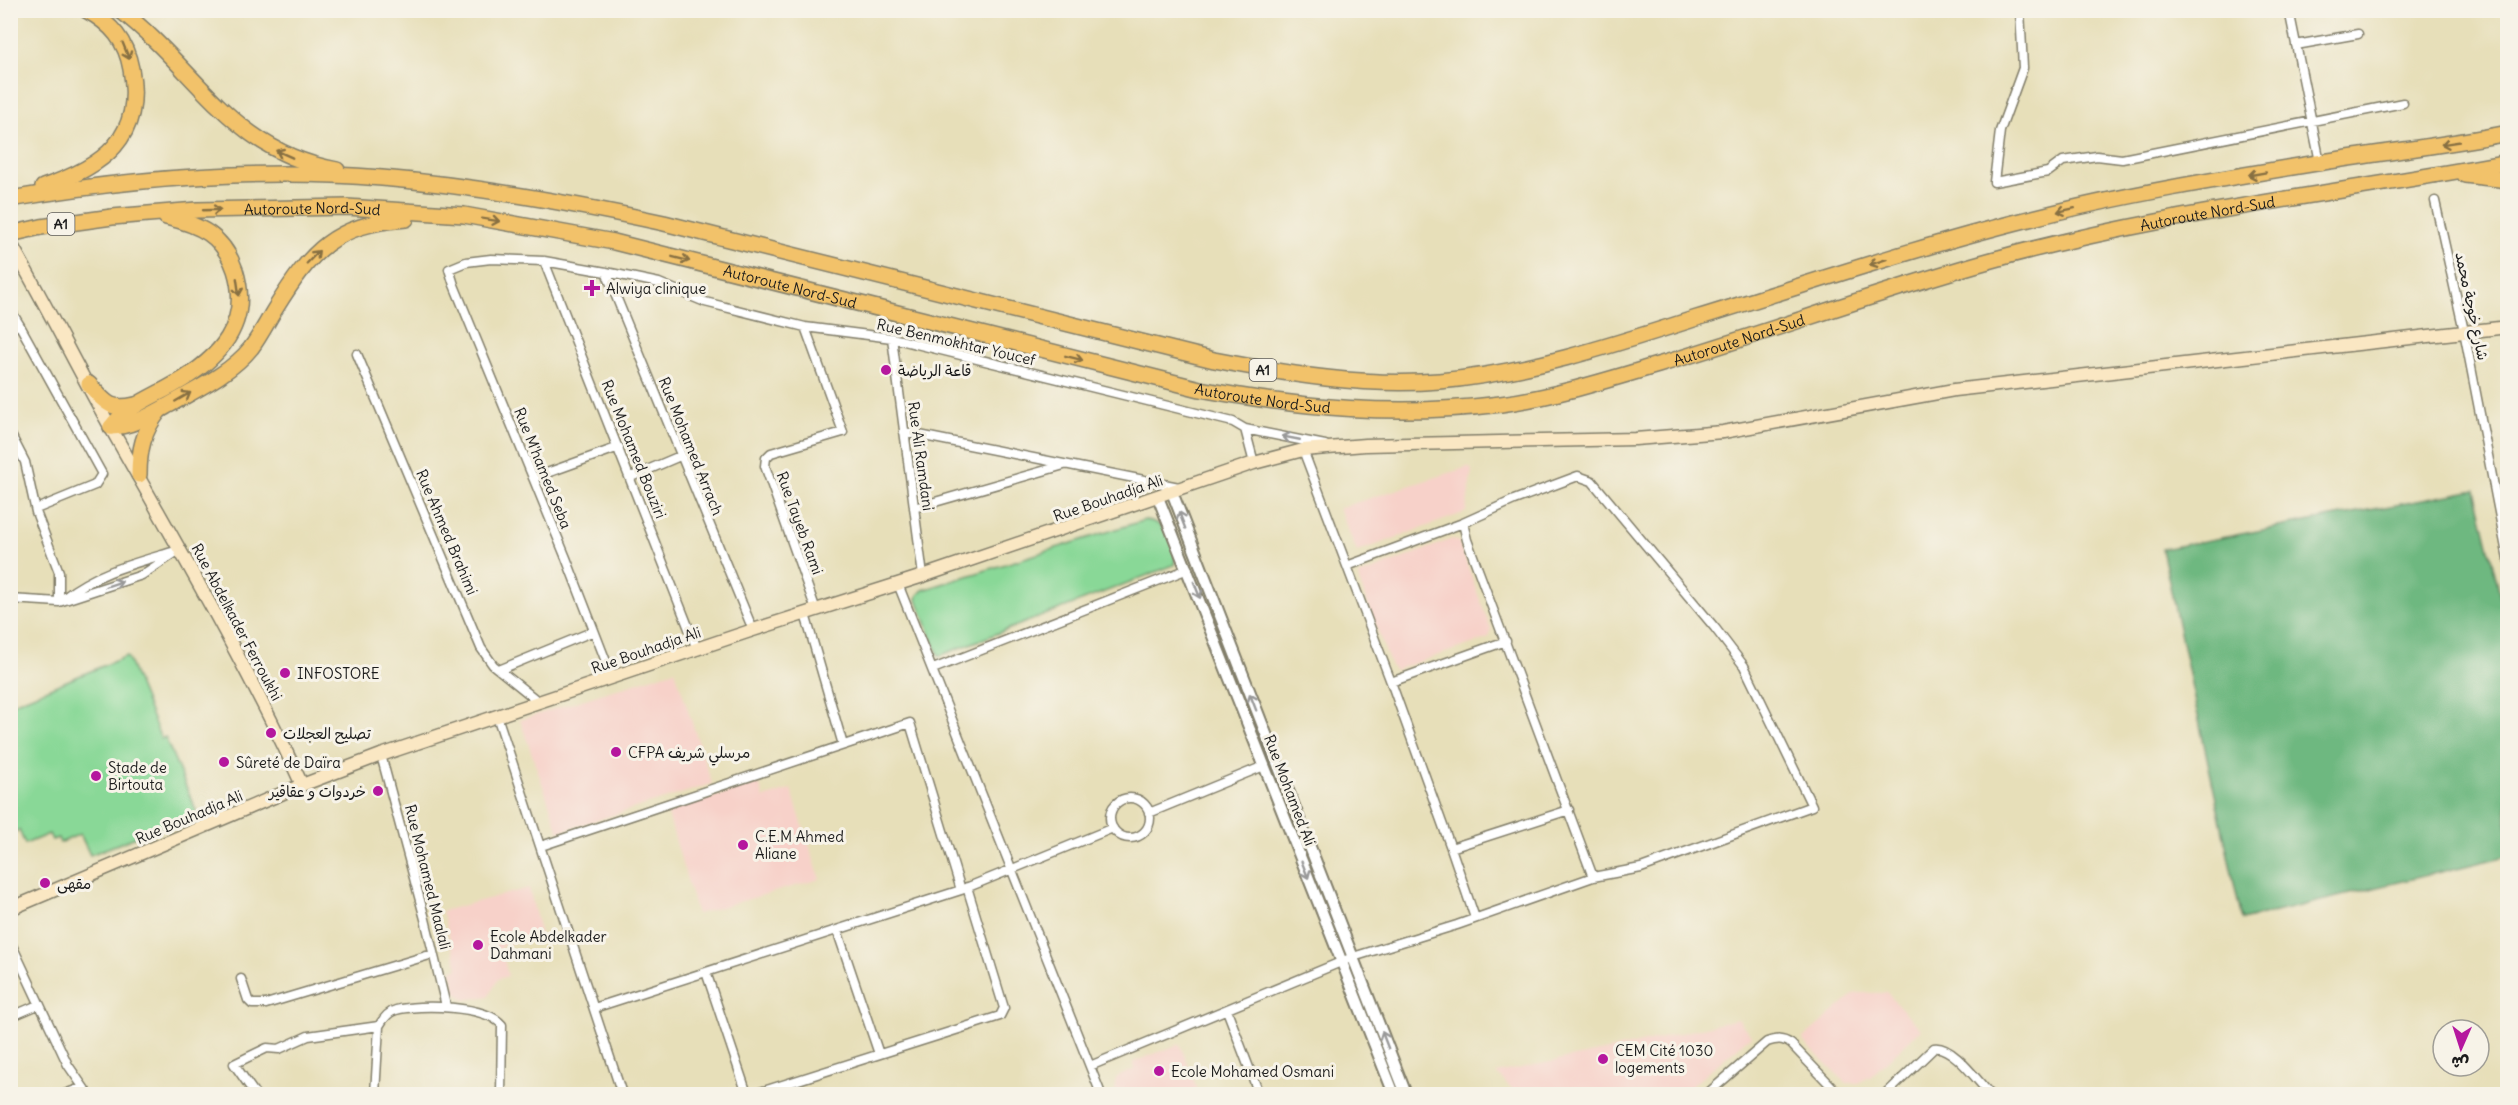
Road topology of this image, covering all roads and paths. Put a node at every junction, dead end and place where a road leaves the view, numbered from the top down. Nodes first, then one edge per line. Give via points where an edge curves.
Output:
1 (86, 10) edge
2 (120, 10) edge
3 (2020, 10) edge
4 (2289, 10) edge
5 (2358, 34) dead end
6 (2296, 45) junction
7 (2403, 103) dead end
8 (2312, 121) junction
9 (2508, 133) edge
10 (2320, 162) junction
11 (2508, 162) edge
12 (2450, 173) junction
13 (381, 178) junction
14 (2508, 180) edge
15 (10, 194) edge
16 (10, 199) edge
17 (2435, 201) dead end
18 (464, 215) junction
19 (112, 217) junction
20 (10, 234) edge
21 (10, 242) edge
22 (544, 261) junction
23 (449, 269) joint
24 (606, 272) junction
25 (10, 309) edge
26 (19, 324) junction
27 (805, 327) junction
28 (2508, 327) edge
29 (10, 329) edge
30 (2464, 331) junction
31 (892, 339) junction
32 (357, 354) dead end
33 (89, 384) junction
34 (141, 403) junction
35 (160, 410) junction
36 (111, 427) junction
37 (1245, 429) junction
38 (904, 432) junction
39 (10, 433) edge
40 (619, 447) junction
41 (1336, 447) junction
42 (1303, 450) junction
43 (680, 456) junction
44 (1254, 464) junction
45 (1067, 465) junction
46 (138, 475) junction
47 (631, 477) junction
48 (533, 478) junction
49 (1185, 488) junction
50 (1172, 492) junction
51 (1158, 498) junction
52 (914, 508) junction
53 (36, 509) junction
54 (1463, 523) junction
55 (181, 549) junction
56 (2508, 559) edge
57 (1347, 566) junction
58 (1188, 569) junction
59 (923, 576) junction
60 (898, 584) junction
61 (10, 599) edge
62 (59, 602) junction
63 (811, 612) junction
64 (753, 630) junction
65 (594, 631) junction
66 (1506, 641) junction
67 (697, 649) junction
68 (933, 669) junction
69 (499, 670) junction
70 (612, 677) junction
71 (1391, 682) junction
72 (539, 702) junction
73 (497, 716) junction
74 (843, 745) junction
75 (381, 755) junction
76 (1264, 766) junction
77 (302, 785) junction
78 (1569, 810) junction
79 (1149, 813) junction
80 (1113, 828) junction
81 (541, 846) junction
82 (1451, 848) junction
83 (1013, 871) junction
84 (1593, 877) junction
85 (964, 889) junction
86 (11, 909) edge
87 (1475, 918) junction
88 (837, 930) junction
89 (10, 941) edge
90 (434, 954) junction
91 (1353, 957) junction
92 (1342, 962) junction
93 (706, 972) junction
94 (241, 979) dead end
95 (38, 1005) junction
96 (446, 1006) junction
97 (594, 1008) junction
98 (1227, 1010) junction
99 (10, 1017) edge
100 (379, 1026) junction
101 (879, 1054) junction
102 (1090, 1066) junction
103 (84, 1091) edge
104 (65, 1095) edge
105 (255, 1095) edge
106 (318, 1095) edge
107 (337, 1095) edge
108 (375, 1095) edge
109 (501, 1095) edge
110 (622, 1095) edge
111 (747, 1095) edge
112 (754, 1095) edge
113 (1101, 1095) edge
114 (1259, 1095) edge
115 (1394, 1095) edge
116 (1406, 1095) edge
117 (1707, 1095) edge
118 (1839, 1095) edge
119 (1886, 1095) edge
120 (1990, 1095) edge

1 -> 15 highway via 118,33 128,54 134,113 115,145 84,172
13 -> 2 highway via 302,161 260,141 231,118 145,29
3 - 8 street via 2023,68 2001,131 1994,182 2048,172 2063,161 2097,156 2122,159
4 - 6 street
5 - 6 street
6 - 8 street
7 - 8 street
8 - 10 street
9 -> 10 highway, Autoroute Nord-Sud / A1
10 -> 13 highway, Autoroute Nord-Sud / A1 via 2128,197 1957,237 1540,365 1438,381 1334,379 1271,371 608,211
11 - 12 highway, Autoroute Nord-Sud / A1
12 - 14 highway
18 -> 12 highway, Autoroute Nord-Sud / A1 via 614,242 1200,389 1337,410 1421,410 1504,403 1599,383 1847,303 2066,241 2159,221
13 - 16 highway, Autoroute Nord-Sud / A1 via 182,178
17 - 30 street, شارع خوجة محمد
19 -> 18 highway, Autoroute Nord-Sud / A1 via 197,210 348,207
35 -> 18 highway via 215,378 251,348 296,274 328,242 357,226 379,221
19 - 20 highway, Autoroute Nord-Sud / A1
19 -> 34 highway via 164,217 206,232 227,252 239,286 236,321 229,339 192,374
21 - 33 main road, Rue Abdelkader Ferroukhi
22 - 23 street, Rue Benmokhtar Youcef via 491,259
22 - 24 street, Rue Benmokhtar Youcef
22 - 40 street, Rue Mohamed Bouziri
23 - 48 street, Rue M'hamed Seba
24 - 27 street, Rue Benmokhtar Youcef via 659,283 705,302
24 - 43 street, Rue Mohamed Arrach
25 - 26 street
26 - 29 street
26 - 53 street via 102,474 95,486
27 - 31 street, Rue Benmokhtar Youcef
27 - 63 street, Rue Tayeb Rami via 843,432 771,453 765,466
28 - 30 main road, Rue Bouhadja Ali
30 - 41 main road, Rue Bouhadja Ali via 1954,390 1723,432 1635,439
30 - 56 street, شارع خوجة محمد
31 - 37 street, Rue Benmokhtar Youcef via 1233,422
31 - 38 street, Rue Ali Ramdani
32 - 69 street, Rue Ahmed Brahimi via 481,648
33 - 34 highway via 114,407
33 - 36 main road, Rue Abdelkader Ferroukhi
34 - 36 highway
35 - 36 highway via 123,427
35 - 46 highway via 144,435
36 - 46 main road, Rue Abdelkader Ferroukhi
41 -> 37 street, Rue Benmokhtar Youcef
37 - 44 street
38 - 45 street
38 - 52 street, Rue Ali Ramdani
39 - 53 street via 25,462
40 - 47 street, Rue Mohamed Bouziri
40 - 48 street
41 - 42 main road, Rue Bouhadja Ali
42 - 44 main road, Rue Bouhadja Ali
42 - 57 street
43 - 47 street
43 - 64 street, Rue Mohamed Arrach
44 - 49 main road, Rue Bouhadja Ali
45 - 49 street
45 - 52 street
46 - 55 main road, Rue Abdelkader Ferroukhi
47 - 67 street, Rue Mohamed Bouziri
48 - 65 street, Rue M'hamed Seba
49 - 50 main road, Rue Bouhadja Ali
50 - 51 main road, Rue Bouhadja Ali
91 -> 50 street
51 - 58 street, Rue Mohamed Ali
51 - 59 main road, Rue Bouhadja Ali
52 - 59 street, Rue Ali Ramdani
53 - 62 street via 59,572
54 - 57 street
54 - 66 street
54 - 84 street via 1578,476 1592,481 1744,666 1812,806 1641,868
62 -> 55 street via 142,575
55 - 62 street via 81,585
55 - 77 main road, Rue Abdelkader Ferroukhi
57 - 71 street
58 - 68 street
58 -> 76 street, Rue Mohamed Ali
59 - 60 main road, Rue Bouhadja Ali
60 - 63 main road, Rue Bouhadja Ali
60 - 68 street
61 - 62 street
63 - 64 main road, Rue Bouhadja Ali
63 - 74 street
64 - 67 main road, Rue Bouhadja Ali
65 - 69 street
65 - 70 street, Rue M'hamed Seba
66 - 71 street
66 - 78 street
67 - 70 main road, Rue Bouhadja Ali
68 - 83 street
69 - 72 street, Rue Ahmed Brahimi
70 - 72 main road, Rue Bouhadja Ali
71 - 82 street
72 - 73 main road, Rue Bouhadja Ali
73 - 75 main road, Rue Bouhadja Ali
73 - 81 street
74 - 81 street
74 - 85 street via 910,723
75 - 77 main road, Rue Bouhadja Ali
75 - 90 street, Rue Mohamed Maalali
76 - 79 street
76 -> 92 street, Rue Mohamed Ali
77 - 86 main road, Rue Bouhadja Ali
78 - 82 street
78 - 84 street
79 - 80 street via 1149,825 1138,837 1125,837
79 - 80 street via 1141,802 1123,800 1111,815
80 - 83 street
81 - 97 street
82 - 87 street
83 - 85 street
83 - 102 street
84 - 87 street
85 - 88 street
85 - 101 street via 1004,1008 1002,1013
87 - 91 street
88 - 93 street
88 - 101 street
89 - 95 street
90 - 94 street via 266,1004 252,1004
90 - 96 street, Rue Mohamed Maalali
91 - 92 street
116 -> 91 street
92 - 98 street
92 - 115 street, Rue Mohamed Ali
93 - 97 street
93 - 111 street
95 - 99 street
95 - 103 street
96 - 100 street via 395,1010
96 - 109 street via 492,1017 501,1025
97 - 110 street
98 - 102 street
98 - 114 street
100 - 105 street via 308,1036 279,1049 267,1048 234,1064
100 - 108 street
101 - 112 street
102 - 113 street
103 - 104 street
106 - 107 street
117 - 118 street via 1767,1042 1776,1039 1791,1044
119 - 120 street via 1939,1047 1951,1053

